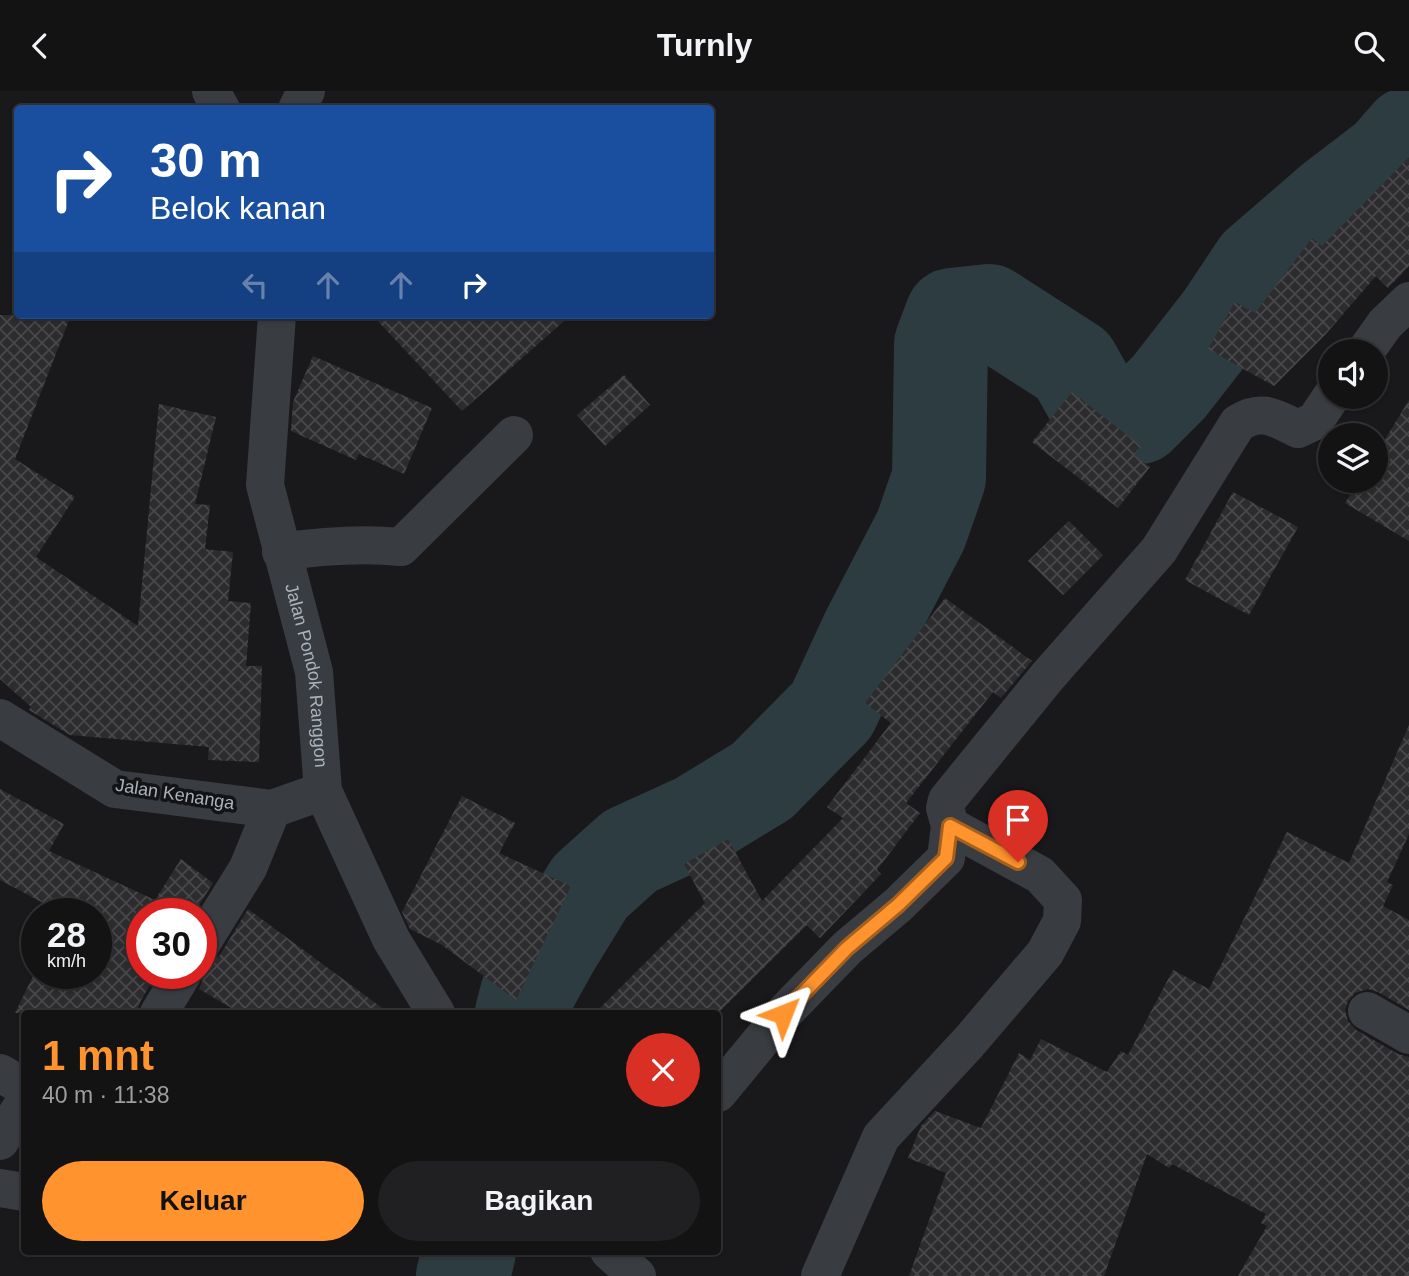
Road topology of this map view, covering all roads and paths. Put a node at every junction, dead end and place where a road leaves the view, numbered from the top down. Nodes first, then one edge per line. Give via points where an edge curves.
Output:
1 (1409, 301) edge
2 (277, 319) edge
3 (1374, 339) edge
4 (1323, 409) edge
5 (514, 436) dead end
6 (281, 552) junction
7 (0, 718) edge
8 (323, 791) junction
9 (272, 809) junction
10 (948, 813) junction
11 (217, 918) edge
12 (173, 989) edge
13 (161, 1010) edge
14 (434, 1010) edge
15 (1367, 1011) dead end
16 (1409, 1035) edge
17 (0, 1073) edge
18 (21, 1085) edge
19 (721, 1089) edge
20 (21, 1108) edge
21 (0, 1141) edge
22 (0, 1188) edge
23 (21, 1192) edge
24 (613, 1255) edge
25 (637, 1276) edge
26 (820, 1276) edge

1 - 3 street
2 - 6 street, Jalan Pondok Ranggon via 265,485
4 - 10 street via 1315,421 1298,429 1270,416 1251,415 1238,423 1160,549 1047,677
5 - 6 street via 401,547 328,545
6 - 8 street, Jalan Pondok Ranggon via 314,672
7 - 9 street, Jalan Kenanga via 115,789
8 - 9 street, Jalan Kenanga
8 - 14 street, Jalan Pondok Ranggon via 391,939
9 - 11 street via 248,868
10 - 19 street via 946,858 847,948 783,1014
10 - 26 street via 1040,874 1063,899 1062,921 1045,953 1014,992 881,1137
12 - 13 street
15 - 16 street
17 - 18 street
20 - 21 street
22 - 23 street
24 - 25 street

